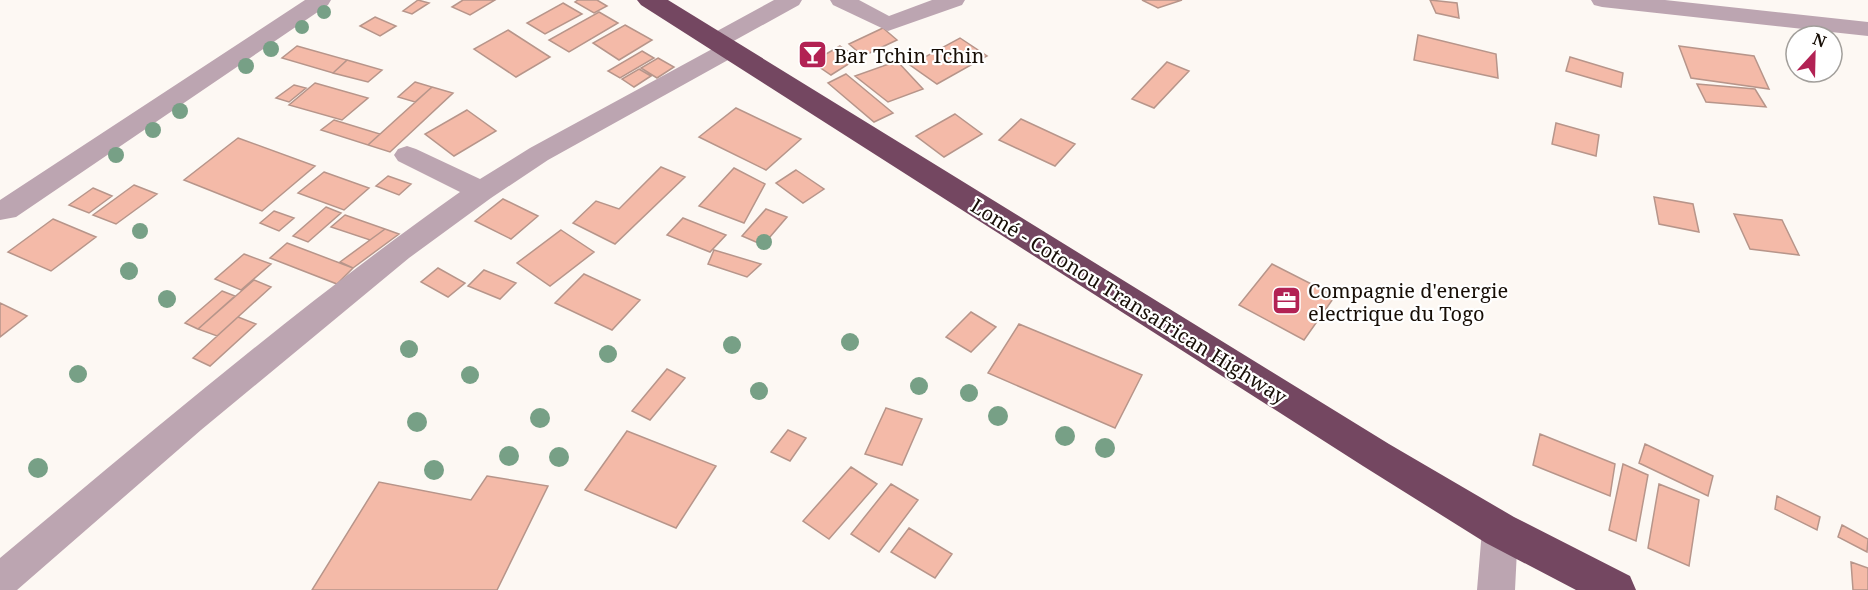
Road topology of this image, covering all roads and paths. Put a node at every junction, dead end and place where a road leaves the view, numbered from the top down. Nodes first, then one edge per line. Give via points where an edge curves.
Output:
1 (320, 0) edge
2 (650, 0) edge
3 (791, 0) edge
4 (841, 0) edge
5 (954, 0) edge
6 (1602, 0) edge
7 (1868, 29) edge
8 (722, 45) junction
9 (407, 155) dead end
10 (481, 191) junction
11 (0, 210) edge
12 (1500, 530) junction
13 (0, 581) edge
14 (1496, 590) edge
15 (1616, 590) edge

1 - 11 street via 6,210
2 - 8 highway, Lomé - Cotonou Transafrican Highway
3 - 8 street
4 - 5 street via 888,24
6 - 7 street
8 - 10 street
8 - 12 highway, Lomé - Cotonou Transafrican Highway
9 - 10 street
10 - 13 street via 302,327
12 - 14 street
12 - 15 highway, Lomé - Cotonou Transafrican Highway

